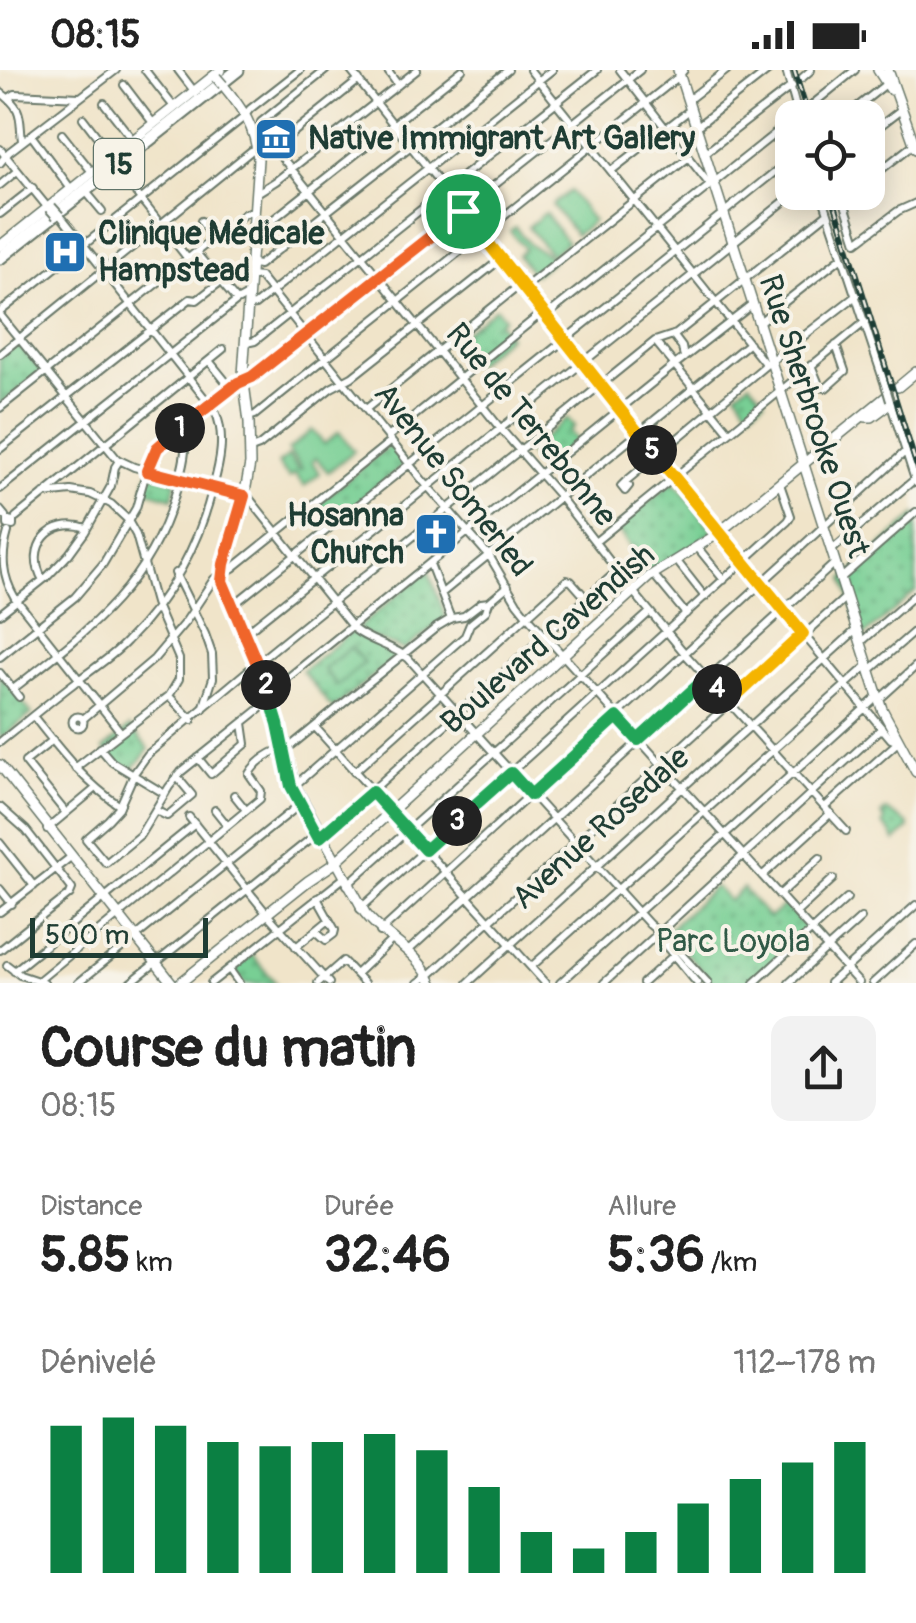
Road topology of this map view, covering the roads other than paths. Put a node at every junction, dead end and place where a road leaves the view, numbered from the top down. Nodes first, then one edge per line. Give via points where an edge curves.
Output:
1 (116, 70) edge
2 (145, 70) edge
3 (178, 70) edge
4 (238, 70) edge
5 (248, 70) edge
6 (300, 70) edge
7 (326, 70) edge
8 (350, 70) edge
9 (387, 70) edge
10 (416, 70) edge
11 (462, 70) edge
12 (508, 70) edge
13 (530, 70) edge
14 (552, 70) edge
15 (596, 70) edge
16 (620, 70) edge
17 (640, 70) edge
18 (727, 70) edge
19 (769, 70) edge
20 (786, 70) edge
21 (811, 70) edge
22 (855, 70) edge
23 (681, 72) edge
24 (885, 75) edge
25 (220, 77) edge
26 (802, 78) dead end
27 (358, 80) junction
28 (628, 80) junction
29 (539, 81) junction
30 (398, 84) junction
31 (124, 85) dead end
32 (792, 86) junction
33 (194, 91) junction
34 (0, 92) edge
35 (9, 98) junction
36 (80, 98) junction
37 (794, 100) edge
38 (818, 100) edge
39 (861, 100) edge
40 (376, 102) junction
41 (556, 102) junction
42 (104, 103) dead end
43 (646, 103) junction
44 (689, 104) junction
45 (174, 107) junction
46 (901, 107) junction
47 (247, 114) junction
48 (82, 118) dead end
49 (885, 121) edge
50 (153, 124) junction
51 (393, 124) junction
52 (573, 124) junction
53 (666, 127) junction
54 (696, 127) junction
55 (62, 134) dead end
56 (32, 135) junction
57 (775, 135) edge
58 (133, 140) junction
59 (22, 142) junction
60 (411, 146) junction
61 (592, 147) junction
62 (915, 147) edge
63 (259, 148) junction
64 (276, 148) junction
65 (704, 154) junction
66 (689, 157) junction
67 (4, 158) edge
68 (110, 158) junction
69 (262, 164) junction
70 (292, 168) junction
71 (428, 168) junction
72 (885, 168) edge
73 (117, 170) junction
74 (17, 171) junction
75 (611, 171) junction
76 (92, 172) junction
77 (775, 172) edge
78 (712, 184) junction
79 (0, 185) edge
80 (32, 188) junction
81 (72, 188) junction
82 (310, 190) junction
83 (446, 190) junction
84 (257, 193) junction
85 (88, 194) junction
86 (141, 200) junction
87 (634, 200) junction
88 (916, 203) edge
89 (50, 207) junction
90 (775, 209) edge
91 (256, 210) junction
92 (827, 210) edge
93 (847, 210) edge
94 (102, 211) dead end
95 (463, 211) junction
96 (327, 212) junction
97 (723, 213) junction
98 (828, 213) junction
99 (0, 214) edge
100 (58, 217) junction
101 (161, 225) junction
102 (657, 228) junction
103 (254, 229) junction
104 (345, 234) junction
105 (481, 234) junction
106 (732, 243) junction
107 (83, 246) junction
108 (676, 251) junction
109 (0, 255) edge
110 (362, 256) junction
111 (194, 257) junction
112 (842, 257) junction
113 (501, 259) junction
114 (251, 270) junction
115 (103, 272) junction
116 (694, 274) junction
117 (379, 278) junction
118 (744, 279) junction
119 (220, 282) junction
120 (522, 286) junction
121 (272, 292) junction
122 (856, 294) junction
123 (398, 300) junction
124 (237, 301) junction
125 (249, 301) junction
126 (716, 301) junction
127 (752, 305) junction
128 (129, 306) junction
129 (0, 314) edge
130 (289, 314) junction
131 (544, 314) junction
132 (731, 320) junction
133 (865, 322) junction
134 (417, 324) junction
135 (758, 324) junction
136 (150, 331) junction
137 (306, 335) junction
138 (674, 335) junction
139 (19, 339) junction
140 (564, 340) junction
141 (655, 341) junction
142 (246, 343) junction
143 (748, 343) junction
144 (836, 345) junction
145 (439, 351) junction
146 (0, 354) edge
147 (168, 356) junction
148 (684, 358) junction
149 (325, 359) junction
150 (582, 363) junction
151 (768, 364) junction
152 (674, 365) junction
153 (811, 365) junction
154 (46, 372) junction
155 (916, 372) edge
156 (460, 378) junction
157 (188, 380) junction
158 (244, 380) junction
159 (344, 381) junction
160 (600, 386) junction
161 (898, 386) dead end
162 (231, 388) junction
163 (693, 388) junction
164 (779, 391) junction
165 (66, 398) junction
166 (888, 398) junction
167 (208, 406) junction
168 (482, 406) junction
169 (0, 408) edge
170 (366, 409) junction
171 (620, 409) junction
172 (711, 410) junction
173 (249, 417) junction
174 (85, 422) junction
175 (181, 428) junction
176 (500, 428) junction
177 (729, 432) junction
178 (638, 433) junction
179 (390, 439) junction
180 (104, 446) junction
181 (251, 449) junction
182 (0, 450) edge
183 (522, 450) junction
184 (906, 451) junction
185 (656, 455) junction
186 (119, 460) junction
187 (410, 464) junction
188 (802, 466) junction
189 (147, 471) junction
190 (541, 474) junction
191 (674, 477) junction
192 (179, 479) junction
193 (60, 481) junction
194 (915, 481) edge
195 (625, 482) dead end
196 (780, 484) junction
197 (428, 486) junction
198 (211, 488) junction
199 (0, 489) edge
200 (62, 492) junction
201 (44, 494) junction
202 (244, 496) junction
203 (560, 497) junction
204 (104, 499) junction
205 (450, 509) junction
206 (916, 512) edge
207 (8, 522) edge
208 (129, 522) junction
209 (823, 527) junction
210 (87, 528) junction
211 (469, 532) junction
212 (277, 533) junction
213 (719, 533) junction
214 (594, 542) junction
215 (698, 548) junction
216 (831, 551) junction
217 (145, 553) junction
218 (68, 556) junction
219 (295, 556) junction
220 (488, 556) junction
221 (676, 560) junction
222 (743, 562) junction
223 (75, 563) dead end
224 (834, 563) junction
225 (144, 564) junction
226 (430, 564) junction
227 (2, 571) edge
228 (617, 571) junction
229 (176, 573) junction
230 (222, 574) junction
231 (653, 574) junction
232 (314, 578) junction
233 (840, 579) junction
234 (43, 580) junction
235 (724, 580) junction
236 (761, 585) junction
237 (508, 586) junction
238 (633, 592) junction
239 (442, 593) junction
240 (916, 594) edge
241 (704, 597) junction
242 (846, 597) junction
243 (586, 598) junction
244 (17, 601) junction
245 (333, 603) junction
246 (101, 604) dead end
247 (156, 605) junction
248 (232, 606) junction
249 (782, 609) junction
250 (194, 610) junction
251 (107, 612) junction
252 (650, 612) junction
253 (0, 614) edge
254 (686, 614) junction
255 (527, 616) junction
256 (451, 619) junction
257 (467, 620) junction
258 (38, 627) junction
259 (352, 627) junction
260 (856, 630) junction
261 (916, 630) edge
262 (667, 631) junction
263 (244, 634) junction
264 (803, 634) junction
265 (545, 635) junction
266 (171, 640) junction
267 (860, 642) junction
268 (58, 653) junction
269 (404, 654) junction
270 (686, 654) junction
271 (563, 656) junction
272 (0, 657) edge
273 (824, 658) junction
274 (257, 664) junction
275 (916, 666) edge
276 (868, 668) junction
277 (0, 673) edge
278 (422, 674) junction
279 (580, 675) junction
280 (707, 677) junction
281 (79, 680) junction
282 (845, 684) junction
283 (13, 689) junction
284 (440, 694) junction
285 (597, 694) junction
286 (169, 696) junction
287 (212, 696) junction
288 (19, 697) dead end
289 (270, 697) junction
290 (878, 698) junction
291 (729, 702) junction
292 (100, 705) junction
293 (866, 708) junction
294 (458, 714) junction
295 (33, 716) junction
296 (617, 717) junction
297 (83, 719) dead end
298 (192, 720) junction
299 (242, 722) junction
300 (751, 726) junction
301 (314, 727) junction
302 (882, 728) junction
303 (120, 732) junction
304 (476, 734) junction
305 (52, 740) junction
306 (638, 740) junction
307 (0, 742) edge
308 (898, 742) junction
309 (283, 746) junction
310 (100, 748) junction
311 (772, 749) junction
312 (336, 752) junction
313 (494, 754) junction
314 (198, 758) junction
315 (660, 764) junction
316 (0, 768) edge
317 (75, 768) junction
318 (354, 772) junction
319 (794, 772) junction
320 (916, 772) edge
321 (511, 773) junction
322 (134, 775) junction
323 (176, 777) junction
324 (293, 787) junction
325 (682, 788) junction
326 (95, 789) junction
327 (372, 792) junction
328 (165, 794) junction
329 (812, 794) junction
330 (234, 795) dead end
331 (531, 795) junction
332 (301, 803) junction
333 (120, 806) junction
334 (0, 807) edge
335 (156, 810) junction
336 (215, 810) dead end
337 (246, 810) junction
338 (828, 810) junction
339 (703, 811) junction
340 (390, 812) junction
341 (66, 813) junction
342 (189, 817) dead end
343 (552, 818) junction
344 (195, 824) junction
345 (227, 825) junction
346 (48, 828) junction
347 (846, 831) dead end
348 (408, 832) junction
349 (724, 834) junction
350 (319, 835) junction
351 (209, 841) junction
352 (0, 843) edge
353 (575, 843) junction
354 (425, 850) junction
355 (744, 856) junction
356 (71, 857) junction
357 (820, 858) dead end
358 (334, 861) junction
359 (226, 863) junction
360 (596, 866) junction
361 (56, 868) junction
362 (445, 873) junction
363 (762, 876) junction
364 (833, 879) dead end
365 (345, 881) junction
366 (34, 886) junction
367 (616, 888) junction
368 (247, 889) junction
369 (0, 890) edge
370 (100, 894) junction
371 (779, 895) junction
372 (466, 897) junction
373 (317, 898) junction
374 (848, 898) dead end
375 (12, 904) junction
376 (915, 906) edge
377 (360, 908) junction
378 (0, 912) edge
379 (266, 912) junction
380 (638, 912) junction
381 (796, 913) junction
382 (117, 915) junction
383 (861, 918) dead end
384 (329, 920) junction
385 (489, 921) junction
386 (280, 928) junction
387 (812, 930) junction
388 (316, 931) junction
389 (381, 932) junction
390 (658, 934) junction
391 (134, 936) junction
392 (392, 941) junction
393 (916, 944) edge
394 (510, 945) junction
395 (296, 947) junction
396 (828, 948) junction
397 (0, 950) edge
398 (407, 951) junction
399 (673, 956) junction
400 (155, 963) junction
401 (531, 967) junction
402 (846, 968) junction
403 (229, 969) junction
404 (693, 973) junction
405 (356, 974) junction
406 (426, 980) edge
407 (324, 981) edge
408 (41, 982) edge
409 (78, 983) edge
410 (130, 983) edge
411 (163, 983) edge
412 (178, 983) edge
413 (211, 983) edge
414 (240, 983) edge
415 (364, 983) edge
416 (468, 983) edge
417 (545, 983) edge
418 (560, 983) edge
419 (604, 983) edge
420 (643, 983) edge
421 (682, 983) edge
422 (697, 983) edge
423 (708, 983) edge
424 (754, 983) edge
425 (790, 983) edge
426 (830, 983) edge
427 (859, 983) edge
428 (873, 983) edge

1 - 36 street
2 - 45 street
3 - 33 street
4 - 109 highway, 15
5 - 25 main road
6 - 47 street
7 - 64 street, Rue de Terrebonne via 261,124
8 - 27 street
9 - 30 street
10 - 30 street
11 - 51 street
12 - 60 street
13 - 29 street
14 - 29 street
15 - 41 street
16 - 28 street
17 - 28 street
18 - 44 street
19 - 54 street
20 - 32 street
21 - 26 street
22 - 38 street
23 - 43 street
23 - 44 main road, Rue Sherbrooke Ouest
24 - 39 street
24 - 46 main road
25 - 33 main road
25 - 47 main road
25 - 73 main road
25 - 109 highway, 15
27 - 40 street
27 - 64 street
28 - 43 street
28 - 52 street
29 - 41 street
29 - 71 street
30 - 40 street
31 - 50 street
32 - 37 street
32 - 65 street
33 - 45 main road
34 - 35 street
35 - 36 street
35 - 59 street via 20,114
36 - 56 street
40 - 51 street
40 - 70 street
41 - 52 street
41 - 83 street
42 - 58 street
43 - 53 street
43 - 61 street
44 - 53 street
44 - 54 main road, Rue Sherbrooke Ouest
45 - 50 main road
46 - 49 street
46 - 62 main road
47 - 63 main road
47 - 86 street
48 - 68 street
50 - 58 main road
51 - 60 street
51 - 82 street
52 - 61 street
52 - 95 street
53 - 66 street
53 - 75 street
54 - 65 main road, Rue Sherbrooke Ouest
55 - 76 street
56 - 59 street
56 - 81 street
57 - 78 street
58 - 68 main road
59 - 67 street
60 - 71 street
60 - 96 street
61 - 75 street
61 - 105 street
62 - 72 street
63 - 64 street
63 - 69 main road
63 - 84 main road
63 - 101 street
64 - 69 street
64 - 70 street, Rue de Terrebonne
65 - 78 main road, Rue Sherbrooke Ouest
66 - 78 street
66 - 87 street
67 - 74 street
68 - 73 street, bridge
68 - 76 main road
69 - 84 main road
70 - 82 street, Rue de Terrebonne
70 - 84 street
71 - 83 street
71 - 104 street
73 - 85 main road
73 - 86 street
74 - 79 street
74 - 80 street
75 - 87 street
76 - 81 main road
77 - 97 street
78 - 97 main road, Rue Sherbrooke Ouest
78 - 102 street
80 - 89 street
80 - 99 street
81 - 89 main road
82 - 96 street, Rue de Terrebonne
82 - 103 street
83 - 95 street
83 - 110 street
84 - 91 main road
85 - 94 street
85 - 100 main road
86 - 101 street
86 - 107 street
87 - 102 street
87 - 120 street
88 - 93 street via 857,242
89 - 100 street, bridge
89 - 109 main road
90 - 106 street
91 - 103 main road
91 - 111 street
92 - 98 street
95 - 105 street
95 - 117 street
96 - 104 street, Rue de Terrebonne
96 - 114 street
97 - 106 main road, Rue Sherbrooke Ouest
97 - 108 street
98 - 112 street
98 - 118 street
100 - 107 street
100 - 109 main road
101 - 111 street
101 - 115 street
102 - 108 street
102 - 131 street
103 - 114 main road
104 - 110 street, Rue de Terrebonne
104 - 121 street
105 - 113 street
105 - 123 street
106 - 116 street
106 - 118 main road, Rue Sherbrooke Ouest
107 - 115 street
107 - 129 street
108 - 116 street
108 - 140 street
110 - 117 street, Rue de Terrebonne
110 - 130 street
111 - 119 street
111 - 128 street
112 - 122 street
112 - 135 street
113 - 120 street
113 - 134 street
114 - 121 street, Avenue Somerled
114 - 125 main road
115 - 128 street
115 - 139 street
116 - 126 street
116 - 150 street
117 - 123 street, Rue de Terrebonne
117 - 137 street
118 - 126 street
118 - 127 main road, Rue Sherbrooke Ouest
119 - 124 street
119 - 136 street
120 - 131 street
120 - 145 street
121 - 125 street via 254,306
121 - 130 street, Avenue Somerled
122 - 133 street
122 - 151 street
123 - 134 street, Rue de Terrebonne
123 - 149 street
124 - 125 street
124 - 147 street
125 - 142 main road
126 - 132 street
126 - 138 street
127 - 132 street
127 - 135 main road, Rue Sherbrooke Ouest
128 - 136 street
128 - 154 street
129 - 139 street
130 - 137 street, Avenue Somerled
130 - 142 street
131 - 140 street
131 - 156 street
132 - 143 street
132 - 148 street
133 - 144 street
133 - 166 street
134 - 145 street, Rue de Terrebonne
134 - 159 street
135 - 151 main road, Rue Sherbrooke Ouest
136 - 147 street
136 - 165 street
137 - 149 street, Avenue Somerled
137 - 158 street
138 - 141 street
138 - 148 street
139 - 146 street
139 - 154 street
140 - 150 street
140 - 168 street
141 - 152 street
141 - 160 street
142 - 158 main road
143 - 151 street
143 - 163 street
144 - 153 street
144 - 153 street via 845,371 830,385 820,388
145 - 156 street, Rue de Terrebonne
145 - 170 street
147 - 157 street
147 - 174 street
148 - 152 street
149 - 159 street, Avenue Somerled
149 - 173 street
150 - 160 street
150 - 176 street
151 - 164 main road, Rue Sherbrooke Ouest
151 - 172 street
152 - 163 street
152 - 171 street
153 - 164 street
154 - 165 street
154 - 169 street
155 - 161 main road
156 - 168 street, Rue de Terrebonne
156 - 179 street
157 - 162 street via 210,362
157 - 167 street
157 - 180 street
158 - 162 street
158 - 173 main road
159 - 170 street, Avenue Somerled
159 - 181 street
160 - 171 street
160 - 183 street
162 - 167 street
163 - 172 street
163 - 178 street
164 - 177 street
164 - 188 main road, Rue Sherbrooke Ouest
165 - 174 street
165 - 182 street
166 - 184 street
166 - 188 main road, Boulevard Cavendish via 867,406 864,416
167 - 175 street
167 - 198 street via 221,433
168 - 176 street, Rue de Terrebonne
168 - 187 street
170 - 179 street, Avenue Somerled
171 - 178 street
171 - 190 street
172 - 177 street
172 - 185 street
173 - 181 main road
174 - 180 street
174 - 199 street
175 - 189 street via 157,448
175 - 192 street
176 - 183 street, Rue de Terrebonne
176 - 197 street
177 - 191 street
178 - 185 street
178 - 203 street
179 - 187 street, Avenue Somerled
179 - 212 street
180 - 186 street
180 - 193 street
181 - 202 main road
183 - 190 street, Rue de Terrebonne
183 - 205 street
184 - 194 street
184 - 209 street
185 - 191 street
185 - 195 street
186 - 189 street
186 - 204 street
187 - 197 street, Avenue Somerled
187 - 219 street
188 - 196 main road, Boulevard Cavendish
188 - 209 main road, Rue Sherbrooke Ouest
189 - 192 street
189 - 208 street
190 - 203 street, Rue de Terrebonne
190 - 211 street
191 - 213 street
191 - 214 street
192 - 198 street
192 - 217 street via 167,520
193 - 200 street
193 - 201 street
194 - 216 street
196 - 213 main road, Boulevard Cavendish
196 - 222 street via 790,519
197 - 205 street, Avenue Somerled
197 - 232 street
198 - 202 street
198 - 229 street via 200,532
200 - 201 street
200 - 204 street
201 - 207 street
202 - 212 street
202 - 230 main road
203 - 214 street, Rue de Terrebonne
203 - 220 street
204 - 208 street
204 - 210 street
205 - 211 street, Avenue Somerled
205 - 245 street
206 - 233 street
207 - 227 street
208 - 217 street
208 - 258 street via 94,577
209 - 216 main road, Rue Sherbrooke Ouest
209 - 236 street
210 - 218 street
210 - 234 street via 64,525 45,537 36,557
211 - 220 street, Avenue Somerled
211 - 226 street
212 - 219 street
212 - 230 street
213 - 215 main road, Boulevard Cavendish
213 - 222 street
214 - 228 street, Rue de Terrebonne
215 - 221 main road, Boulevard Cavendish
215 - 235 street
216 - 224 main road, Rue Sherbrooke Ouest
217 - 225 street
218 - 223 street
218 - 234 street
219 - 232 street
219 - 248 street
220 - 237 street, Avenue Somerled
220 - 239 street
221 - 231 main road, Boulevard Cavendish
221 - 241 street
222 - 235 street
222 - 236 street
224 - 233 main road, Rue Sherbrooke Ouest
224 - 249 street
225 - 247 street
225 - 251 street
226 - 239 street
226 - 259 street
227 - 244 street
228 - 238 street, Rue de Terrebonne
228 - 243 street
229 - 247 street
229 - 250 street
230 - 248 main road
230 - 250 street
231 - 238 main road, Boulevard Cavendish
231 - 254 street
232 - 245 street
232 - 263 street
233 - 242 main road, Rue Sherbrooke Ouest
234 - 244 street
235 - 241 street
236 - 249 street
236 - 270 street
237 - 255 street, Avenue Somerled
237 - 257 street
238 - 252 street, Rue de Terrebonne
238 - 271 main road, Boulevard Cavendish
239 - 256 street
240 - 267 street
241 - 254 street
242 - 260 main road, Rue Sherbrooke Ouest
242 - 264 street
243 - 255 street via 569,580
243 - 265 street
244 - 253 street
244 - 258 street
245 - 259 street
245 - 274 street
246 - 251 street
247 - 266 street
247 - 281 street
248 - 263 main road
249 - 264 street
249 - 280 street
250 - 266 street
250 - 287 street via 212,654
251 - 268 street
252 - 262 street, Rue de Terrebonne
252 - 279 street
254 - 262 street
255 - 265 street, Avenue Somerled
255 - 284 street
256 - 257 street
256 - 269 street
257 - 278 street via 465,636
258 - 268 street
258 - 272 street
259 - 269 street
259 - 289 street
260 - 267 main road, Rue Sherbrooke Ouest
260 - 273 street, Avenue Rosedale
261 - 276 street
262 - 270 street, Rue de Terrebonne
262 - 285 street
263 - 274 main road
264 - 273 street
264 - 291 street
265 - 271 street, Avenue Somerled
265 - 294 street
266 - 286 street via 180,667
266 - 292 street
267 - 276 main road, Rue Sherbrooke Ouest
268 - 281 street
268 - 283 street
269 - 278 street
269 - 301 street
270 - 280 street, Rue de Terrebonne
270 - 296 street
271 - 279 street, Avenue Somerled
271 - 304 main road, Boulevard Cavendish
273 - 282 street
273 - 300 street, Avenue Rosedale
274 - 287 street
274 - 289 main road
275 - 290 street
276 - 282 street
276 - 290 main road, Rue Sherbrooke Ouest
277 - 283 street
278 - 284 street
278 - 312 street
279 - 285 street, Avenue Somerled
279 - 313 street
280 - 291 street, Rue de Terrebonne
280 - 306 street
281 - 292 street
281 - 295 street
282 - 293 street
282 - 311 street
283 - 288 street
284 - 294 street
284 - 318 street
285 - 296 street, Avenue Somerled
285 - 321 street
286 - 298 street
286 - 303 street
287 - 298 street
289 - 299 street
289 - 309 main road
290 - 293 street
290 - 308 main road, Rue Sherbrooke Ouest
291 - 300 street, Rue de Terrebonne
291 - 315 street
292 - 297 street
292 - 303 street
293 - 302 street
293 - 319 street
294 - 304 street
294 - 327 street
295 - 305 street
295 - 307 street
296 - 306 street, Avenue Somerled
296 - 331 street
298 - 322 street via 152,750
299 - 314 street
299 - 314 street via 246,744 222,766 211,774
300 - 311 street, Rue de Terrebonne
300 - 325 street, Avenue Rosedale
301 - 309 street
301 - 312 street
302 - 308 street
302 - 329 street
303 - 310 street
304 - 313 street
304 - 340 main road, Boulevard Cavendish
305 - 317 street
305 - 341 street via 26,762
306 - 315 street, Avenue Somerled
306 - 343 street
308 - 320 main road, Rue Sherbrooke Ouest
308 - 338 street
309 - 324 main road
309 - 337 street via 250,771 262,794
310 - 317 street
310 - 322 street
311 - 319 street, Rue de Terrebonne
311 - 339 street
312 - 318 street
312 - 324 street
313 - 321 street
313 - 348 street
314 - 323 street
315 - 325 street, Avenue Somerled
315 - 353 street
316 - 346 main road
317 - 326 street
318 - 327 street
319 - 329 street, Rue de Terrebonne
319 - 349 street
321 - 331 street
321 - 354 street
322 - 328 street
322 - 333 street
323 - 328 street
323 - 335 street via 192,796 167,816
324 - 332 main road
325 - 339 street, Avenue Somerled
325 - 360 street, Avenue Rosedale
326 - 333 street
326 - 341 street
327 - 340 street
327 - 350 street
328 - 335 street
329 - 338 street, Rue de Terrebonne
329 - 355 street
330 - 337 street
331 - 343 street
331 - 362 street
332 - 350 main road
332 - 359 street
333 - 335 street via 86,839 106,863 136,840
334 - 361 street
336 - 345 street
337 - 345 street
338 - 347 street, Rue de Terrebonne
338 - 363 street
339 - 349 street, Avenue Somerled
339 - 367 street
340 - 348 street
340 - 358 main road, Boulevard Cavendish
341 - 346 street
342 - 344 street
343 - 353 street
343 - 372 street
344 - 351 street
344 - 370 street
345 - 351 street
346 - 356 main road
348 - 354 street
348 - 365 street
349 - 355 street, Avenue Somerled
349 - 380 street
350 - 358 main road
350 - 368 street
351 - 359 street
351 - 382 street
352 - 366 street
353 - 360 street
353 - 385 street
354 - 362 street
354 - 377 street
355 - 363 street, Avenue Somerled
355 - 390 street
356 - 361 street
356 - 370 main road
357 - 371 street
358 - 365 main road
358 - 379 main road, Boulevard Cavendish
359 - 368 street
359 - 391 street
360 - 367 street
360 - 394 street, Avenue Rosedale
361 - 366 street
361 - 397 street via 71,893
362 - 372 street
362 - 389 street
363 - 371 street, Avenue Somerled
364 - 381 street
365 - 373 street
365 - 377 main road
366 - 375 street
367 - 380 street
367 - 401 street
368 - 379 street
368 - 400 street
369 - 375 street
370 - 382 main road
370 - 408 street via 10,968
371 - 381 street, Avenue Somerled
372 - 385 street
372 - 398 street
373 - 384 street
373 - 386 street
374 - 387 street
375 - 378 street
376 - 402 street
377 - 389 main road
379 - 386 street
379 - 412 main road, Boulevard Cavendish
379 - 412 main road, Boulevard Cavendish
380 - 390 street
380 - 418 street
381 - 387 street, Avenue Somerled
382 - 391 main road
382 - 408 street
383 - 396 street
384 - 388 street
384 - 388 street via 331,937
385 - 394 street
385 - 406 street
386 - 395 street
386 - 403 street
387 - 396 street, Avenue Somerled
387 - 424 street
388 - 395 street
389 - 392 main road
390 - 399 street
390 - 404 street
390 - 419 street
391 - 400 main road
391 - 409 street
392 - 398 main road
392 - 405 street
393 - 428 street
394 - 401 street
394 - 416 street, Avenue Rosedale
395 - 407 street
396 - 402 street, Avenue Somerled
396 - 425 street
398 - 406 main road
399 - 404 street
399 - 420 street
400 - 410 street
400 - 411 main road
400 - 412 main road
401 - 417 street
402 - 426 street
402 - 427 street, Avenue Somerled
403 - 413 street
403 - 414 street
404 - 421 street
404 - 422 street
404 - 423 street
405 - 407 street via 343,961
405 - 415 street

